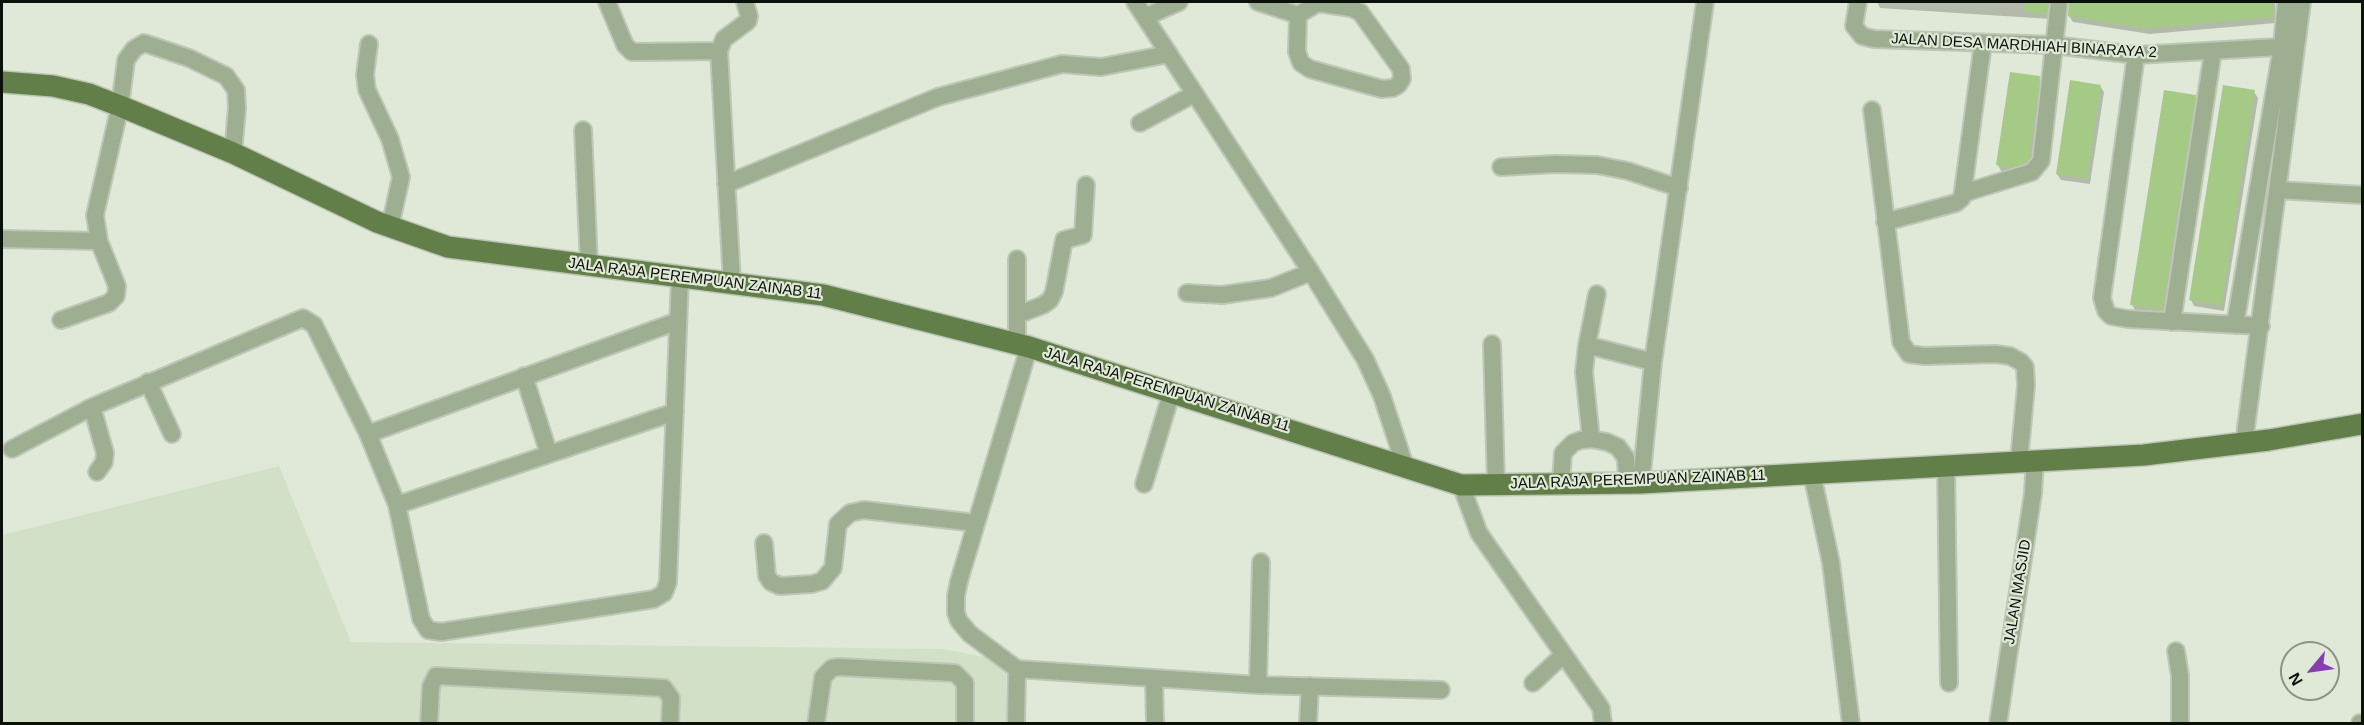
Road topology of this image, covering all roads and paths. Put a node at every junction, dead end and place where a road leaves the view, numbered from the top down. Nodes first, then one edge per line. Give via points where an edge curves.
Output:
1 (607, 2) edge
2 (745, 2) edge
3 (1135, 2) edge
4 (1179, 2) edge
5 (1258, 2) edge
6 (1705, 2) edge
7 (1858, 2) edge
8 (2059, 2) edge
9 (2286, 2) edge
10 (2302, 2) edge
11 (1298, 15) junction
12 (1145, 16) junction
13 (1983, 43) junction
14 (369, 44) dead end
15 (2054, 45) junction
16 (2289, 46) junction
17 (719, 51) junction
18 (2213, 51) junction
19 (1169, 54) junction
20 (2136, 55) junction
21 (2, 82) edge
22 (1194, 94) junction
23 (120, 106) junction
24 (1872, 110) dead end
25 (1140, 123) dead end
26 (583, 130) dead end
27 (233, 153) junction
28 (1501, 167) dead end
29 (726, 184) junction
30 (1086, 185) dead end
31 (1679, 188) junction
32 (2278, 190) junction
33 (1964, 193) junction
34 (2362, 195) edge
35 (1885, 222) junction
36 (390, 227) junction
37 (2, 239) edge
38 (99, 241) junction
39 (1017, 259) dead end
40 (589, 265) junction
41 (1311, 272) junction
42 (680, 277) junction
43 (732, 283) junction
44 (1188, 293) dead end
45 (1597, 294) dead end
46 (1017, 315) junction
47 (61, 320) dead end
48 (678, 321) junction
49 (2172, 322) junction
50 (2235, 324) junction
51 (2261, 326) junction
52 (1492, 344) dead end
53 (1023, 345) junction
54 (1587, 345) junction
55 (1653, 362) junction
56 (524, 376) junction
57 (148, 382) junction
58 (1172, 391) junction
59 (92, 407) junction
60 (675, 412) junction
61 (2362, 424) edge
62 (172, 434) dead end
63 (368, 434) junction
64 (1591, 439) junction
65 (2244, 443) junction
66 (12, 449) dead end
67 (549, 454) junction
68 (2027, 460) junction
69 (1946, 465) junction
70 (1405, 466) junction
71 (97, 471) dead end
72 (1812, 474) junction
73 (1561, 482) junction
74 (1634, 483) junction
75 (1144, 484) dead end
76 (1461, 484) junction
77 (1496, 484) junction
78 (397, 505) junction
79 (976, 523) junction
80 (764, 543) dead end
81 (1261, 562) dead end
82 (2176, 651) dead end
83 (1563, 655) junction
84 (1017, 669) junction
85 (1154, 678) junction
86 (1533, 683) dead end
87 (1949, 683) dead end
88 (1258, 685) junction
89 (1310, 687) junction
90 (1440, 690) dead end
91 (429, 723) edge
92 (670, 723) edge
93 (816, 723) edge
94 (965, 723) edge
95 (1017, 723) edge
96 (1155, 723) edge
97 (1308, 723) edge
98 (1604, 723) edge
99 (1851, 723) edge
100 (1998, 723) edge
101 (2180, 723) edge

1 - 17 street via 625,45 632,52
2 - 17 street via 748,21 724,39
3 - 12 street
4 - 12 street
5 - 11 street
6 - 31 street
7 - 13 street, JALAN DESA MARDHIAH BINARAYA 2 via 1854,26 1862,36
8 - 15 street
9 - 16 street
10 - 16 street
11 - 11 street via 1298,58 1305,67 1382,89 1393,88 1402,79 1401,69 1360,12 1318,3
12 - 19 street
13 - 15 street, JALAN DESA MARDHIAH BINARAYA 2
13 - 33 street
14 - 36 street via 364,75 367,90 390,139 401,177
15 - 20 street, JALAN DESA MARDHIAH BINARAYA 2
15 - 33 street via 2043,154 2037,167
16 - 18 street, JALAN DESA MARDHIAH BINARAYA 2
16 - 32 street
16 - 50 street
17 - 29 street
18 - 20 street, JALAN DESA MARDHIAH BINARAYA 2
18 - 49 street
19 - 22 street
19 - 29 street via 1101,67 1062,64 938,97
20 - 49 street via 2102,298 2111,316
21 - 23 main road, JALA RAJA PEREMPUAN ZAINAB 11 via 53,86
22 - 25 street
22 - 41 street
23 - 27 main road, JALA RAJA PEREMPUAN ZAINAB 11
23 - 27 street via 126,60 134,49 144,43 189,58 226,76 236,90
23 - 38 street via 95,214
24 - 35 street
26 - 40 street
27 - 36 main road, JALA RAJA PEREMPUAN ZAINAB 11
28 - 31 street via 1597,165
29 - 43 street
30 - 46 street via 1083,235 1064,240 1053,297
31 - 55 street
32 - 34 street
32 - 51 street
33 - 35 street via 1956,202
35 - 68 street, JALAN MASJID via 1901,342 1909,354 1924,357 2010,356 2021,362 2025,367
36 - 40 main road, JALA RAJA PEREMPUAN ZAINAB 11 via 448,247
37 - 38 street
38 - 47 street via 117,286 116,296 109,303
39 - 46 street
40 - 42 main road, JALA RAJA PEREMPUAN ZAINAB 11
41 - 44 street via 1271,288 1222,295
41 - 70 street via 1374,378
42 - 43 main road, JALA RAJA PEREMPUAN ZAINAB 11
42 - 48 street
43 - 53 main road, JALA RAJA PEREMPUAN ZAINAB 11 via 823,295
45 - 54 street
46 - 53 street
48 - 56 street
48 - 60 street
49 - 50 street
50 - 51 street
51 - 65 street
52 - 77 street
53 - 58 main road, JALA RAJA PEREMPUAN ZAINAB 11
53 - 79 street
54 - 55 street
54 - 64 street via 1584,372
55 - 74 street
56 - 63 street
56 - 67 street
57 - 59 street
57 - 62 street
57 - 63 street via 303,318 314,325
58 - 70 main road, JALA RAJA PEREMPUAN ZAINAB 11
58 - 75 street
59 - 66 street
59 - 71 street via 105,453
60 - 67 street
60 - 78 street via 668,582 664,593 654,599 434,632 421,619
61 - 65 main road, JALA RAJA PEREMPUAN ZAINAB 11
63 - 78 street
64 - 73 street via 1573,443 1563,453
64 - 74 street via 1618,447
65 - 68 main road, JALA RAJA PEREMPUAN ZAINAB 11 via 2144,455
67 - 78 street
68 - 69 main road, JALA RAJA PEREMPUAN ZAINAB 11
68 - 100 street, JALAN MASJID via 2033,493
69 - 72 main road, JALA RAJA PEREMPUAN ZAINAB 11
69 - 87 street
70 - 76 main road, JALA RAJA PEREMPUAN ZAINAB 11
72 - 74 main road, JALA RAJA PEREMPUAN ZAINAB 11
72 - 99 street via 1831,563
73 - 74 main road, JALA RAJA PEREMPUAN ZAINAB 11
73 - 77 main road, JALA RAJA PEREMPUAN ZAINAB 11
76 - 77 main road, JALA RAJA PEREMPUAN ZAINAB 11
76 - 83 street via 1479,533
79 - 80 street via 864,510 850,513 838,524 833,568 822,581 812,584 780,586 771,582
79 - 84 street via 959,581 956,613 970,634
81 - 88 street
82 - 101 street
83 - 86 street
83 - 98 street via 1601,708
84 - 85 street
84 - 95 street
85 - 88 street
85 - 96 street
88 - 89 street
89 - 90 street
89 - 97 street
91 - 92 street via 431,686 436,676 664,688 671,698
93 - 94 street via 823,677 839,667 956,673 964,683

